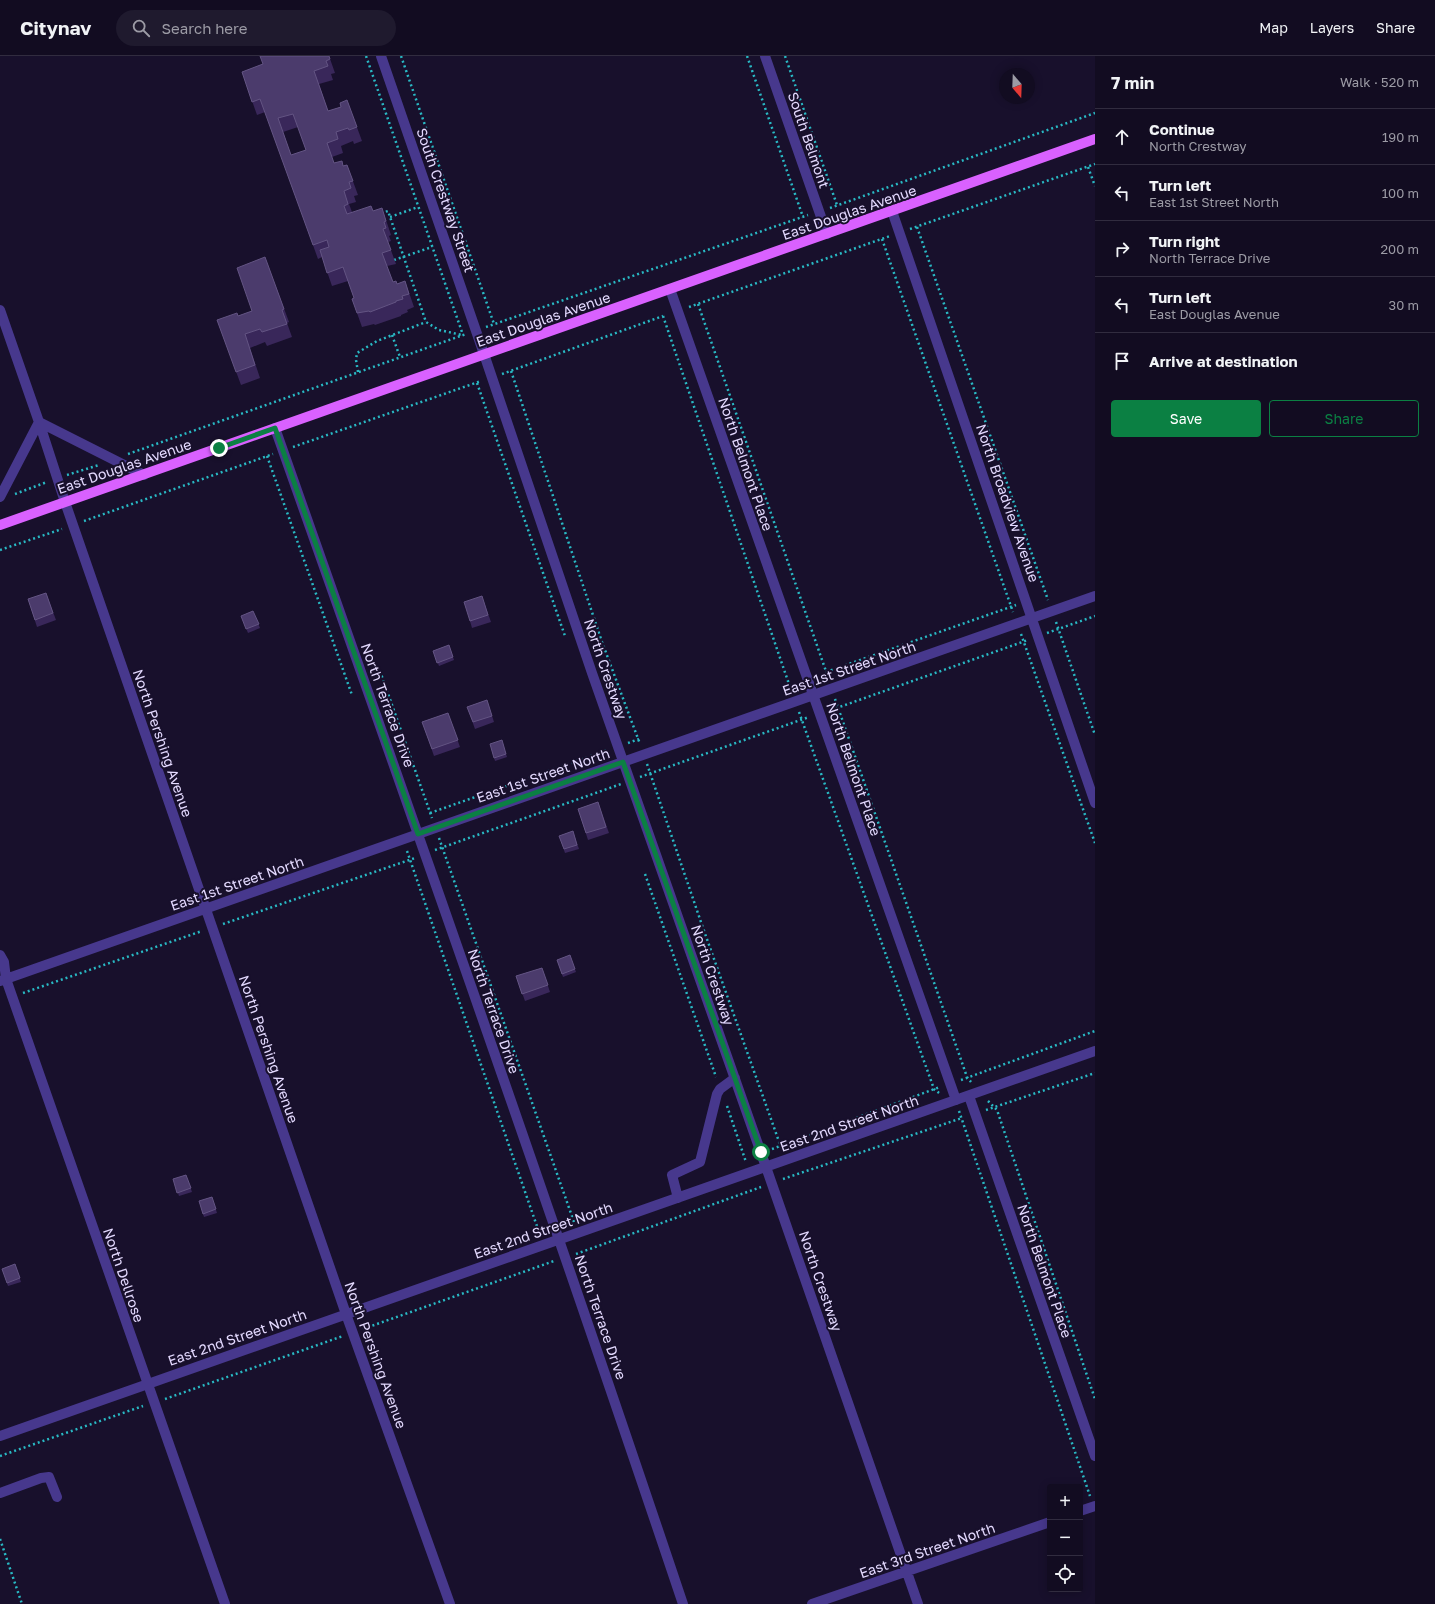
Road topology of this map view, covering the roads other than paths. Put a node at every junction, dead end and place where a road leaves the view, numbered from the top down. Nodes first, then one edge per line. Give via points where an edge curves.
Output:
1 (380, 56) edge
2 (765, 56) edge
3 (1095, 139) edge
4 (892, 211) junction
5 (827, 234) junction
6 (670, 289) junction
7 (0, 310) edge
8 (484, 354) junction
9 (39, 422) junction
10 (275, 428) junction
11 (144, 475) junction
12 (0, 497) edge
13 (64, 502) junction
14 (0, 524) edge
15 (1095, 596) edge
16 (1033, 618) junction
17 (813, 696) junction
18 (623, 762) junction
19 (1095, 803) edge
20 (418, 834) junction
21 (206, 909) junction
22 (0, 955) edge
23 (3, 980) edge
24 (1095, 1051) edge
25 (735, 1078) junction
26 (969, 1096) junction
27 (953, 1101) junction
28 (766, 1167) junction
29 (678, 1198) junction
30 (559, 1239) junction
31 (346, 1314) junction
32 (148, 1384) junction
33 (0, 1436) edge
34 (1095, 1456) edge
35 (0, 1493) edge
36 (57, 1497) dead end
37 (1094, 1506) edge
38 (1083, 1510) edge
39 (1047, 1523) edge
40 (907, 1572) junction
41 (225, 1604) edge
42 (450, 1604) edge
43 (683, 1604) edge
44 (812, 1604) edge
45 (918, 1604) edge

1 - 8 street, South Crestway Street
2 - 5 street, South Belmont
3 - 4 main road, East Douglas Avenue
4 - 5 main road, East Douglas Avenue
4 - 16 street, North Broadview Avenue
5 - 6 main road, East Douglas Avenue
6 - 8 main road, East Douglas Avenue
6 - 17 street, North Belmont Place
7 - 9 street, North Pershing Avenue
8 - 10 main road, East Douglas Avenue
8 - 18 street, North Crestway
9 - 11 street
9 - 12 street
9 - 13 street, North Pershing Avenue
10 - 11 main road, East Douglas Avenue
10 - 20 street, North Terrace Drive
11 - 13 main road, East Douglas Avenue
13 - 14 main road, East Douglas Avenue
13 - 21 street, North Pershing Avenue
15 - 16 street, East 1st Street North
16 - 17 street, East 1st Street North
16 - 19 street, North Broadview Avenue
17 - 18 street, East 1st Street North
17 - 27 street, North Belmont Place via 950,1084
18 - 20 street, East 1st Street North
18 - 25 street, North Crestway
20 - 21 street, East 1st Street North
20 - 30 street, North Terrace Drive
21 - 23 street, East 1st Street North
21 - 31 street, North Pershing Avenue
22 - 23 street, North Dellrose via 4,962
23 - 32 street, North Dellrose via 12,997
24 - 26 street, East 2nd Street North
25 - 28 street, North Crestway
25 - 29 street via 717,1094 700,1162 672,1175
26 - 27 street, East 2nd Street North
26 - 34 street, North Belmont Place
27 - 28 street, East 2nd Street North
28 - 29 street, East 2nd Street North
28 - 40 street, North Crestway
29 - 30 street, East 2nd Street North
30 - 31 street, East 2nd Street North
30 - 43 street, North Terrace Drive
31 - 32 street, East 2nd Street North
31 - 42 street, North Pershing Avenue
32 - 33 street, East 2nd Street North
32 - 41 street, North Dellrose
35 - 36 street via 49,1477
37 - 38 street
39 - 40 street, East 3rd Street North
40 - 44 street, East 3rd Street North
40 - 45 street, North Crestway

